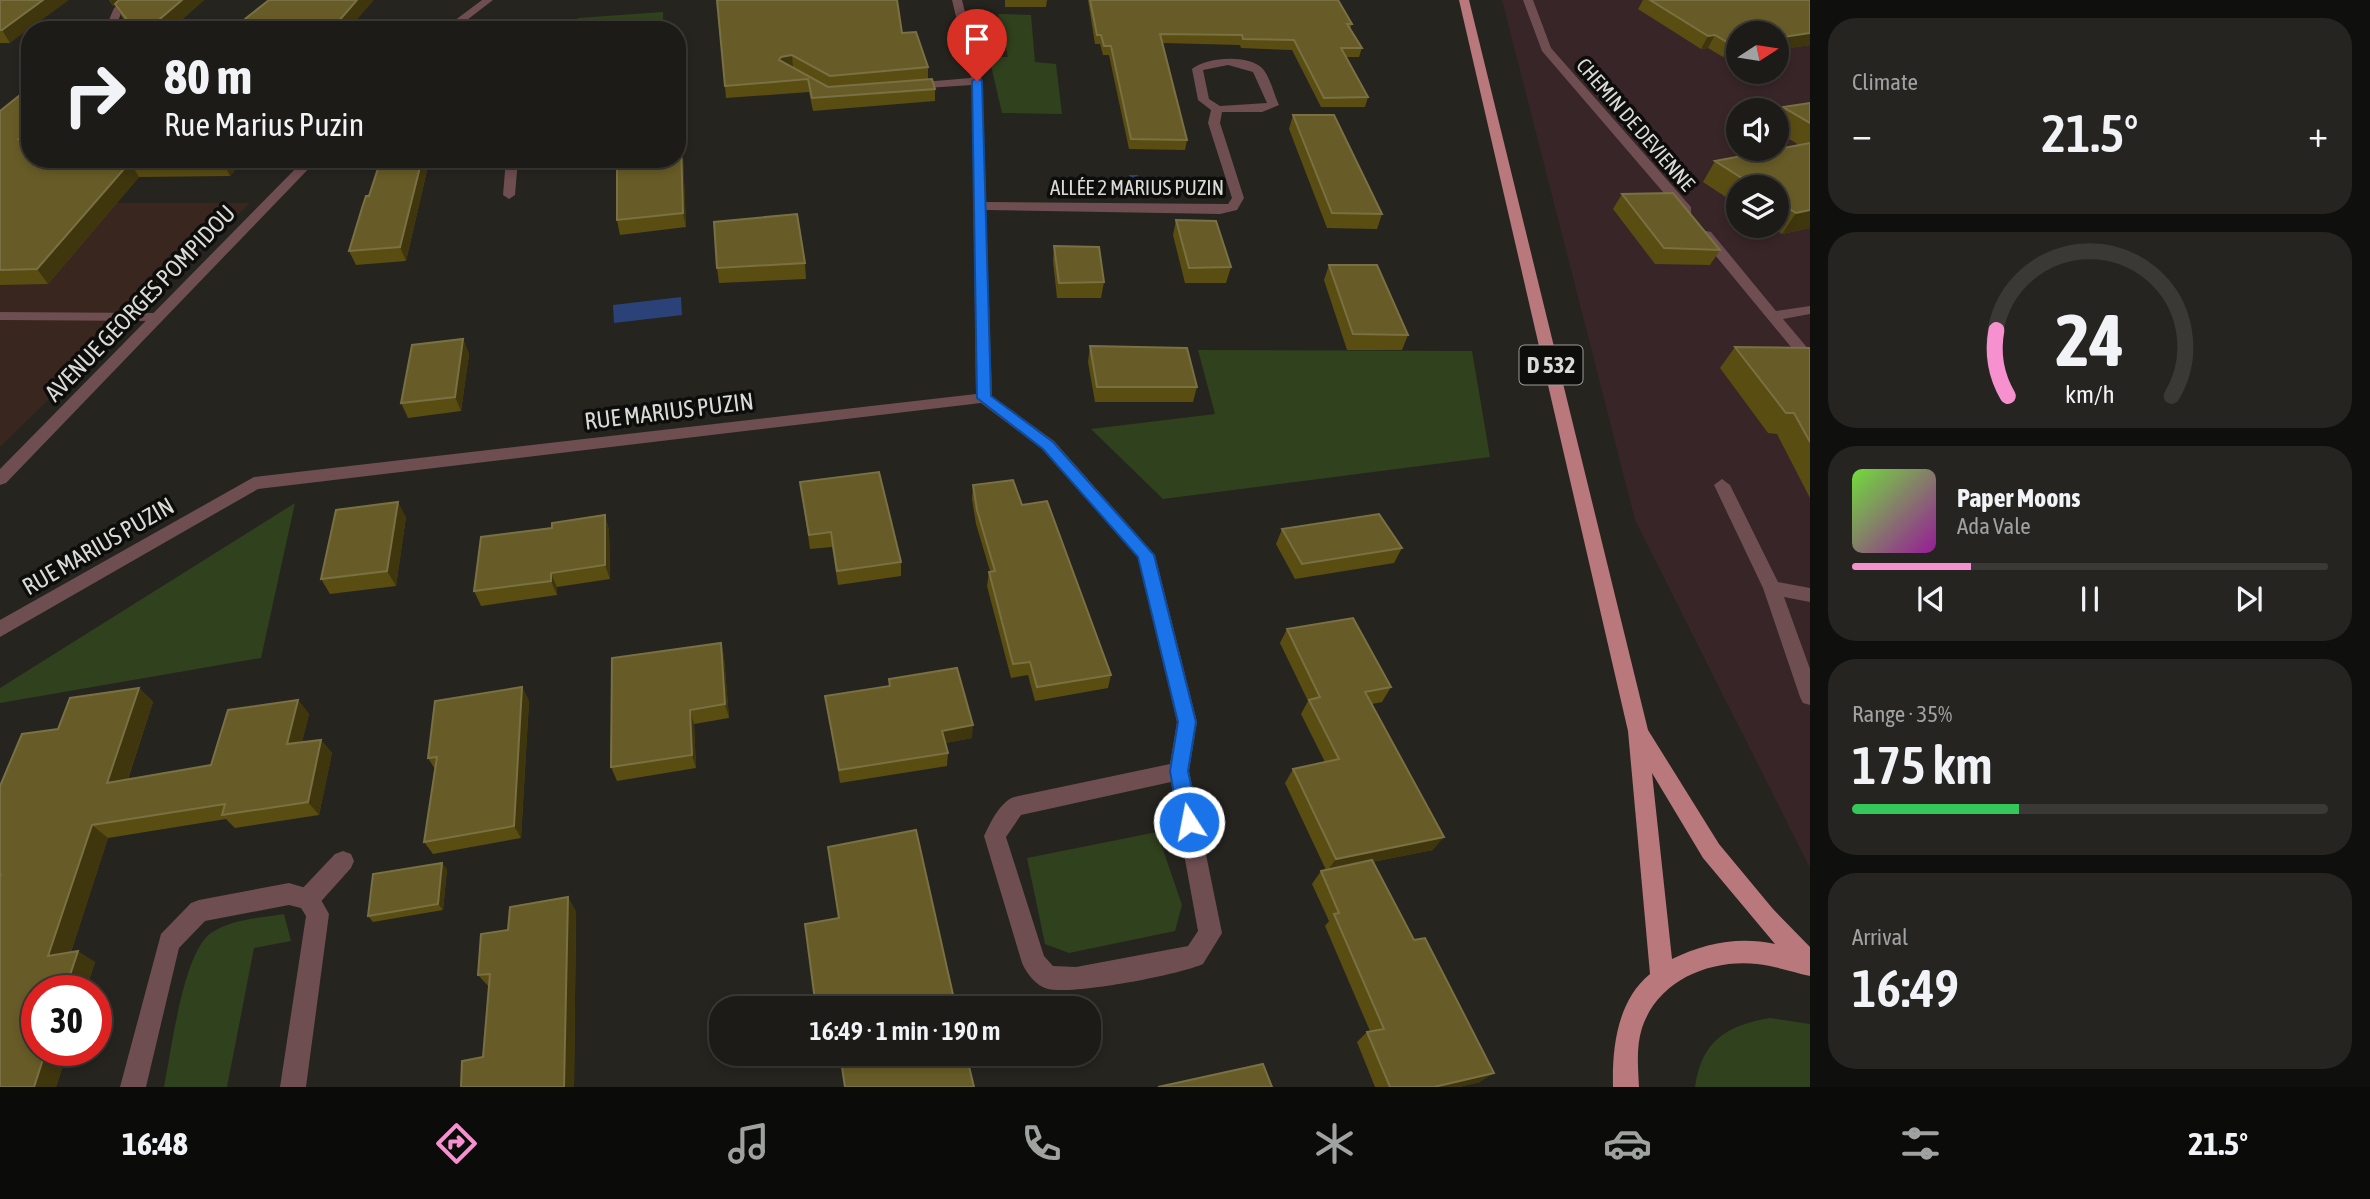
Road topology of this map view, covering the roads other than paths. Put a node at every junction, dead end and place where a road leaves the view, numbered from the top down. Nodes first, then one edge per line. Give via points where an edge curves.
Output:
1 (132, 0) edge
2 (488, 0) edge
3 (957, 0) edge
4 (1464, 0) edge
5 (1528, 0) edge
6 (113, 21) edge
7 (459, 21) edge
8 (977, 81) junction
9 (895, 88) edge
10 (1217, 108) junction
11 (303, 168) edge
12 (511, 168) edge
13 (509, 195) dead end
14 (979, 206) junction
15 (1810, 310) edge
16 (1773, 316) junction
17 (0, 317) edge
18 (156, 317) junction
19 (1810, 361) edge
20 (984, 398) junction
21 (0, 478) edge
22 (1722, 485) dead end
23 (1772, 588) junction
24 (1810, 595) edge
25 (0, 629) edge
26 (1810, 697) edge
27 (1638, 731) junction
28 (1179, 771) junction
29 (343, 862) dead end
30 (308, 899) junction
31 (1810, 964) edge
32 (1662, 976) junction
33 (133, 1087) edge
34 (293, 1087) edge
35 (1626, 1087) edge

1 - 6 street via 118,10
2 - 7 street
3 - 8 street
4 - 27 main road, D 532
5 - 16 street, CHEMIN DE DEVIENNE via 1546,49
8 - 9 street
8 - 14 street
10 - 10 street, ALLÉE 2 MARIUS PUZIN via 1204,100 1197,69 1208,62 1242,63 1258,71 1273,105
10 - 14 street, ALLÉE 2 MARIUS PUZIN via 1214,123 1238,198 1233,207
11 - 18 street, AVENUE GEORGES POMPIDOU
12 - 13 street
14 - 20 street
15 - 16 street
16 - 19 street, CHEMIN DE DEVIENNE
17 - 18 street
18 - 21 street, AVENUE GEORGES POMPIDOU
20 - 25 street, RUE MARIUS PUZIN via 254,483
20 - 28 street via 1048,445 1146,555 1187,722
22 - 23 street
23 - 24 street
23 - 26 street
27 - 31 main road, D 532 via 1711,851
27 - 32 main road, D 532
28 - 28 street via 1014,807 995,836 1034,963 1048,977 1076,979 1195,956 1210,933
29 - 30 street
30 - 33 street via 289,894 199,911 169,942
30 - 34 street via 318,914
31 - 32 main road via 1753,952 1702,956
32 - 35 main road via 1634,1011 1623,1059

